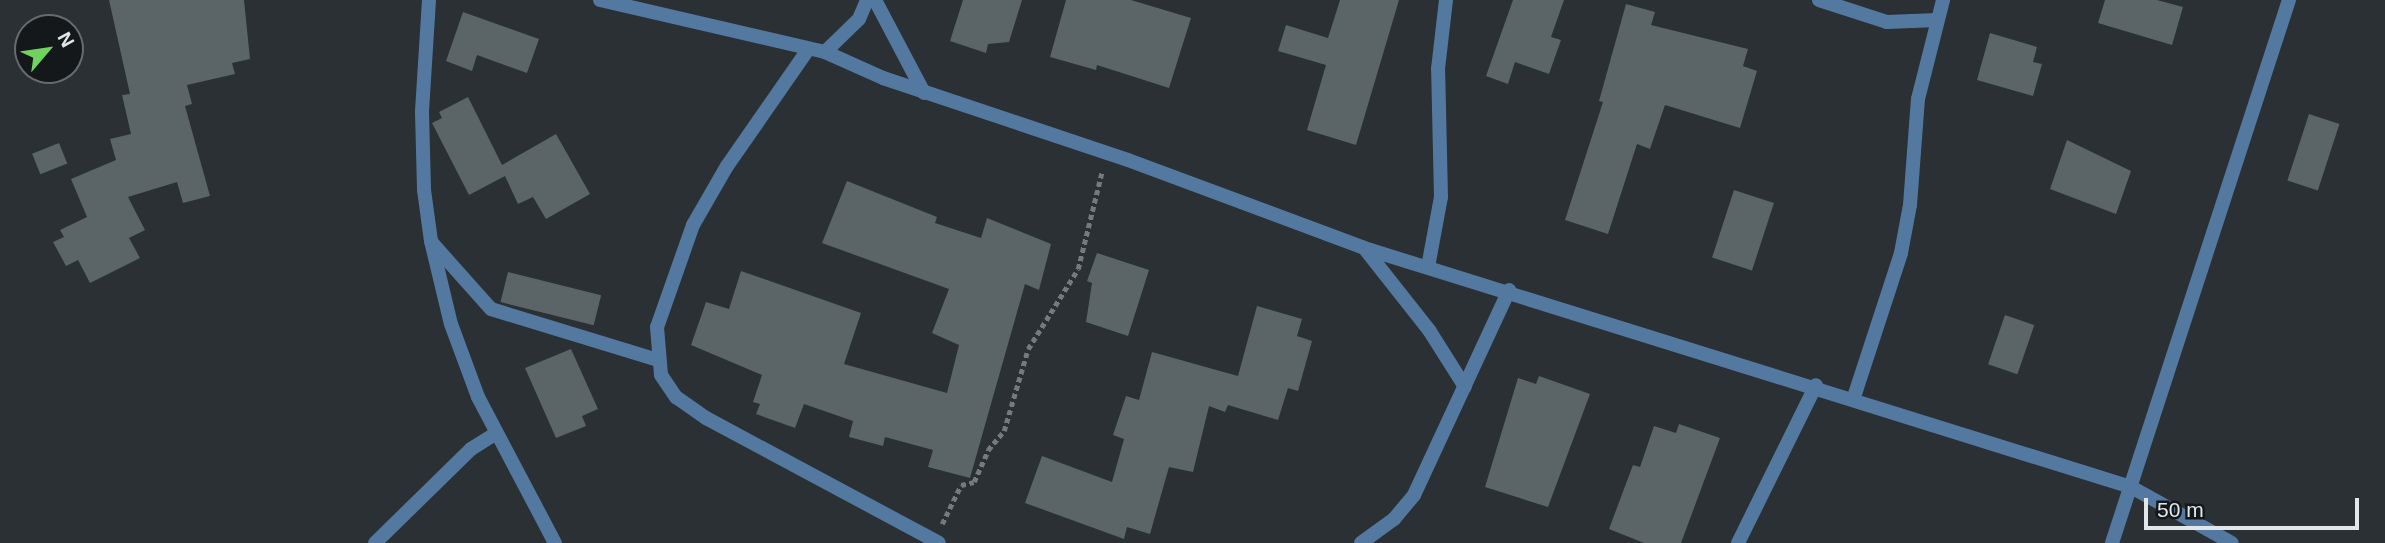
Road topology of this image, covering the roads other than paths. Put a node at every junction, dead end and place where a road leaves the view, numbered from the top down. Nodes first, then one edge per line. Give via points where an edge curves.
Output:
1 (429, 0) edge
2 (600, 0) edge
3 (867, 0) edge
4 (875, 0) edge
5 (1446, 0) edge
6 (1819, 0) edge
7 (1943, 0) edge
8 (2289, 0) edge
9 (1937, 20) junction
10 (807, 51) junction
11 (825, 52) junction
12 (924, 93) junction
13 (431, 241) junction
14 (1364, 248) junction
15 (1428, 267) junction
16 (1509, 290) junction
17 (657, 360) junction
18 (1816, 385) junction
19 (1465, 387) junction
20 (1854, 397) junction
21 (495, 434) junction
22 (2131, 487) junction
23 (937, 542) edge
24 (375, 543) edge
25 (555, 543) edge
26 (1361, 543) edge
27 (1738, 543) edge
28 (2112, 543) edge
29 (2232, 543) edge

1 - 13 street via 422,112
2 - 10 street
3 - 11 street via 859,19
4 - 12 street
5 - 15 street via 1438,69 1440,197
6 - 9 street via 1887,22
7 - 9 street
8 - 22 street
9 - 20 street via 1918,99 1910,205 1901,253
10 - 11 street
10 - 17 street via 727,166 693,225 657,327
11 - 12 street
12 - 14 street via 1106,153
13 - 17 street via 491,309
13 - 21 street via 450,324
14 - 15 street
14 - 19 street via 1429,330
15 - 16 street
16 - 18 street
16 - 19 street
17 - 23 street via 667,386 706,418
18 - 20 street
18 - 27 street
19 - 26 street via 1415,495 1394,519
20 - 22 street
21 - 24 street via 471,449
21 - 25 street
22 - 28 street
22 - 29 street

